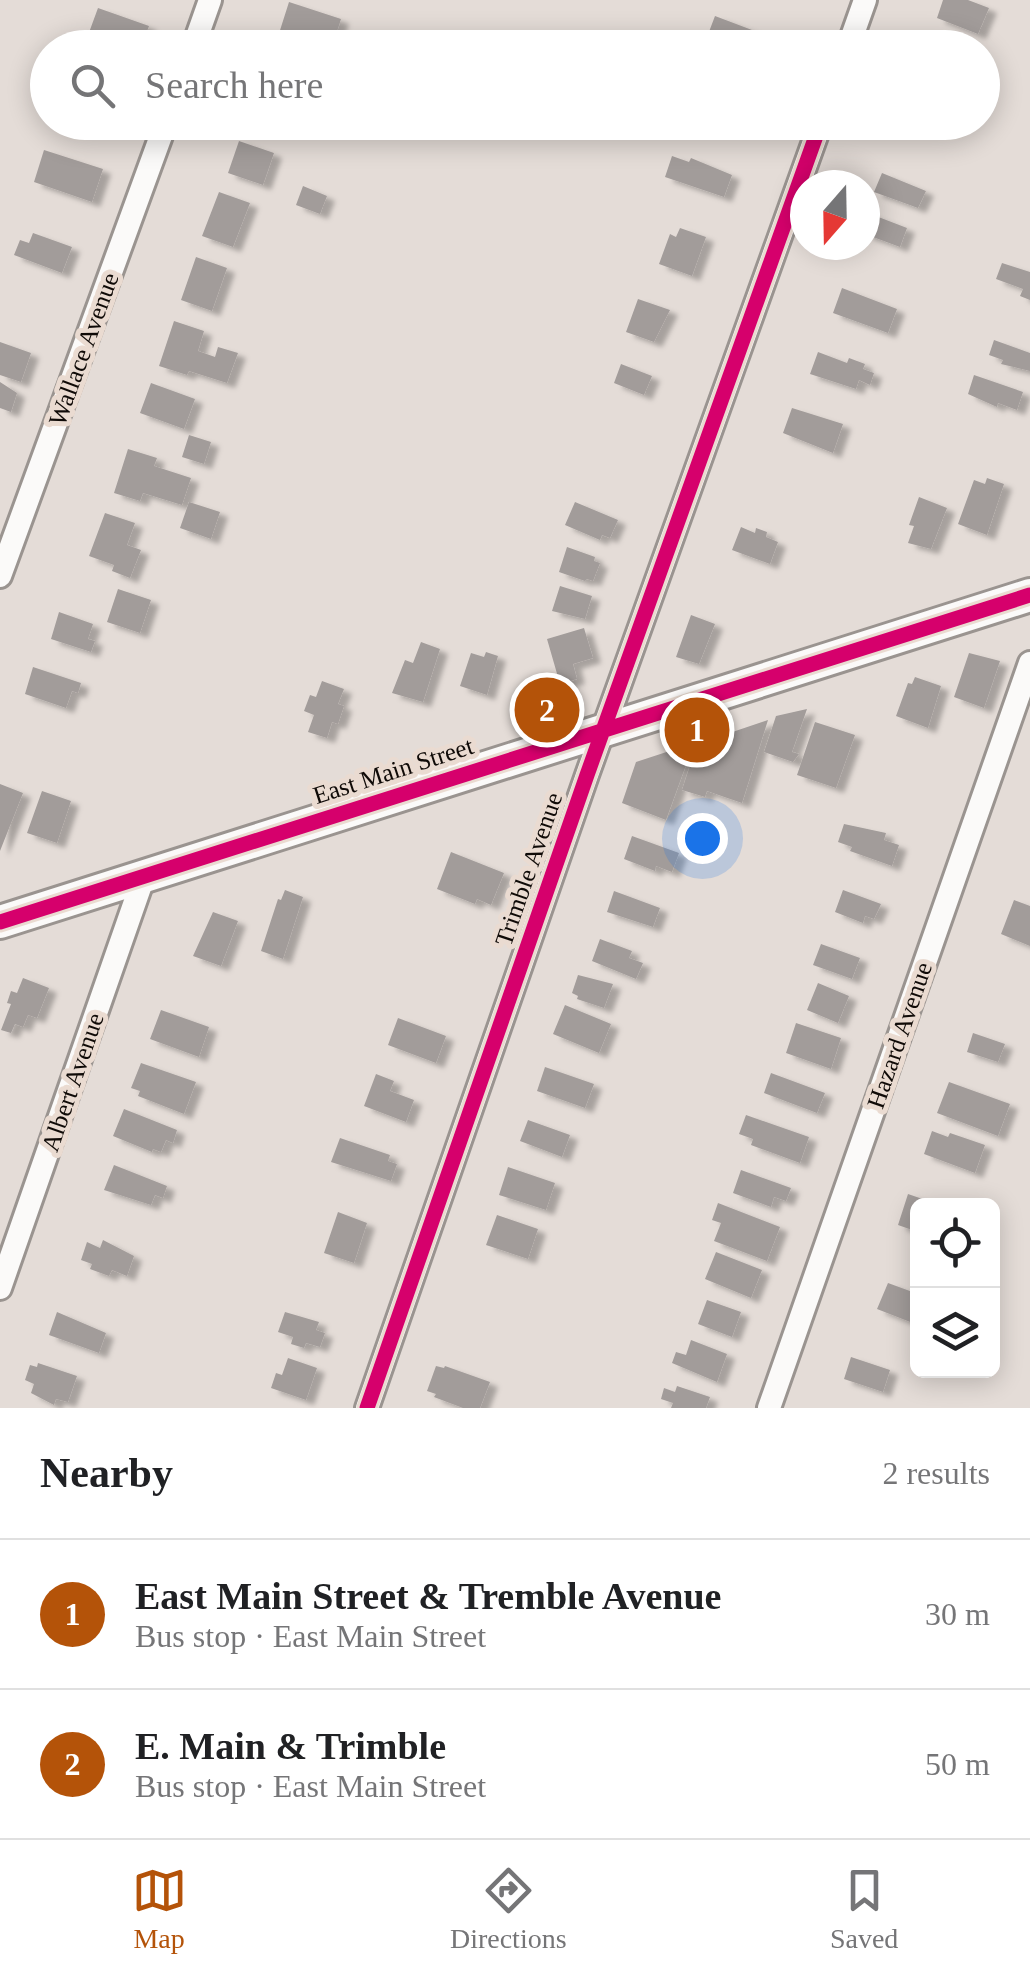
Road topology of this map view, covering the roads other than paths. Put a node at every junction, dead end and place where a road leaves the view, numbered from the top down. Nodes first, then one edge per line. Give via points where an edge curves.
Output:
1 (210, 0) edge
2 (864, 0) edge
3 (199, 30) edge
4 (854, 30) edge
5 (159, 140) edge
6 (815, 140) edge
7 (0, 576) edge
8 (1030, 595) edge
9 (1030, 662) edge
10 (604, 729) junction
11 (144, 876) junction
12 (0, 922) edge
13 (0, 1288) edge
14 (367, 1408) edge
15 (769, 1408) edge

1 - 3 street
2 - 4 street
5 - 7 street, Wallace Avenue
6 - 10 street, Trimble Avenue
8 - 10 street, East Main Street
9 - 15 street, Hazard Avenue
10 - 11 street, East Main Street
10 - 14 street, Trimble Avenue
11 - 12 street, East Main Street
11 - 13 street, Albert Avenue

